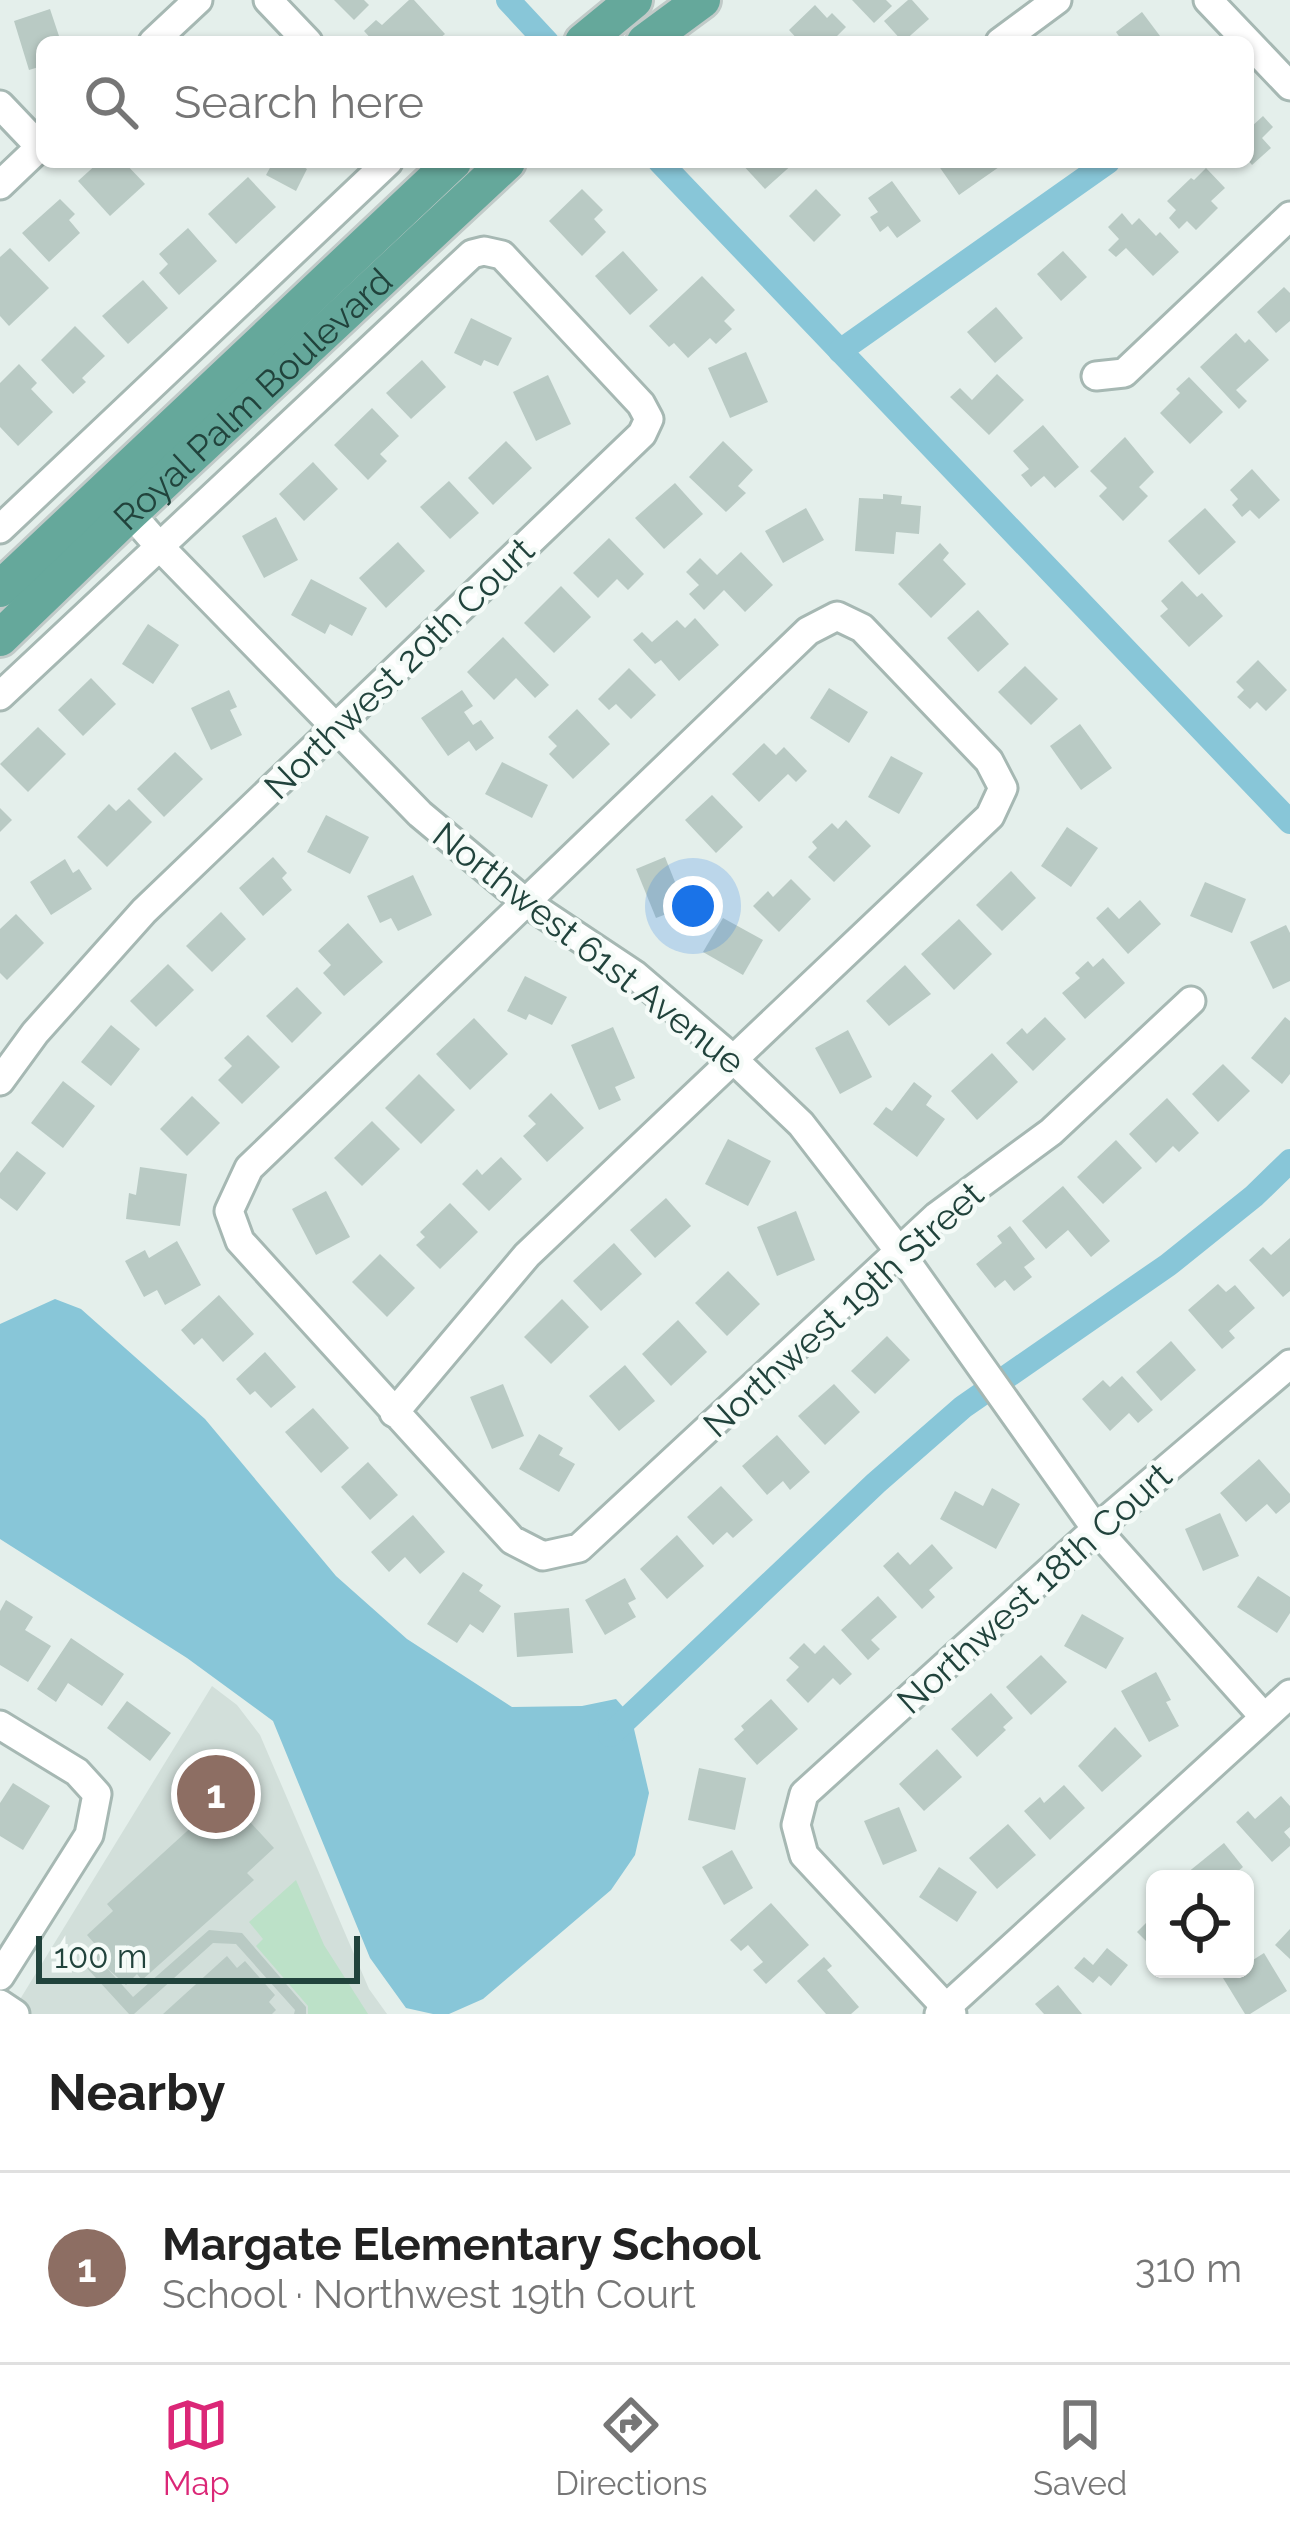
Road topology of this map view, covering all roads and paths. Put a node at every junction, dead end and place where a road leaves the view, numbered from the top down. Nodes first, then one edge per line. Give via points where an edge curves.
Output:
1 (198, 0) edge
2 (268, 0) edge
3 (634, 0) edge
4 (702, 0) edge
5 (1057, 0) edge
6 (1248, 0) edge
7 (1218, 10) edge
8 (159, 36) edge
9 (302, 36) edge
10 (590, 36) edge
11 (653, 36) edge
12 (1008, 36) edge
13 (1243, 36) edge
14 (1254, 48) edge
15 (1290, 86) edge
16 (0, 105) edge
17 (36, 141) edge
18 (36, 151) edge
19 (382, 168) edge
20 (437, 168) edge
21 (500, 168) edge
22 (0, 185) edge
23 (1290, 216) edge
24 (1096, 376) dead end
25 (118, 500) junction
26 (0, 529) edge
27 (160, 546) junction
28 (0, 589) edge
29 (0, 638) edge
30 (0, 695) edge
31 (336, 728) junction
32 (524, 902) junction
33 (1191, 1001) dead end
34 (733, 1059) junction
35 (0, 1081) edge
36 (899, 1251) junction
37 (1290, 1364) edge
38 (394, 1413) junction
39 (1096, 1529) junction
40 (1290, 1694) edge
41 (1264, 1717) junction
42 (0, 1725) edge
43 (0, 1976) edge
44 (0, 2005) edge
45 (946, 2012) edge
46 (15, 2014) edge

1 - 8 street
2 - 9 street
3 - 10 main road
4 - 11 main road
5 - 12 street
6 - 7 street
7 - 13 street
14 - 15 street
16 - 17 street
18 - 22 street
19 - 26 street
20 - 25 main road, Royal Palm Boulevard
21 - 25 main road, Royal Palm Boulevard
23 - 24 street via 1124,373
25 - 27 street, Northwest 61st Avenue
25 - 28 main road, Royal Palm Boulevard
25 - 29 main road, Royal Palm Boulevard
27 - 30 street
27 - 31 street, Northwest 61st Avenue
27 - 31 street, Northwest 20th Court via 472,254 502,255 649,418 642,434
31 - 32 street, Northwest 61st Avenue via 420,814
31 - 35 street, Northwest 20th Court via 144,911
32 - 34 street, Northwest 61st Avenue via 635,975
32 - 34 street via 808,631 837,616 862,628 988,761 1003,788 990,816
32 - 38 street via 249,1168 229,1211 239,1241
33 - 36 street, Northwest 19th Street via 1051,1132
34 - 36 street, Northwest 61st Avenue via 801,1124
34 - 38 street via 527,1255
36 - 38 street, Northwest 19th Street via 579,1548 543,1556 512,1540
36 - 39 street, Northwest 61st Avenue
37 - 39 street, Northwest 18th Court
39 - 41 street, Northwest 61st Avenue
39 - 45 street, Northwest 18th Court via 804,1794 796,1825 804,1856
40 - 41 street
41 - 45 street
42 - 43 street via 77,1772 97,1794 89,1834
44 - 46 street

